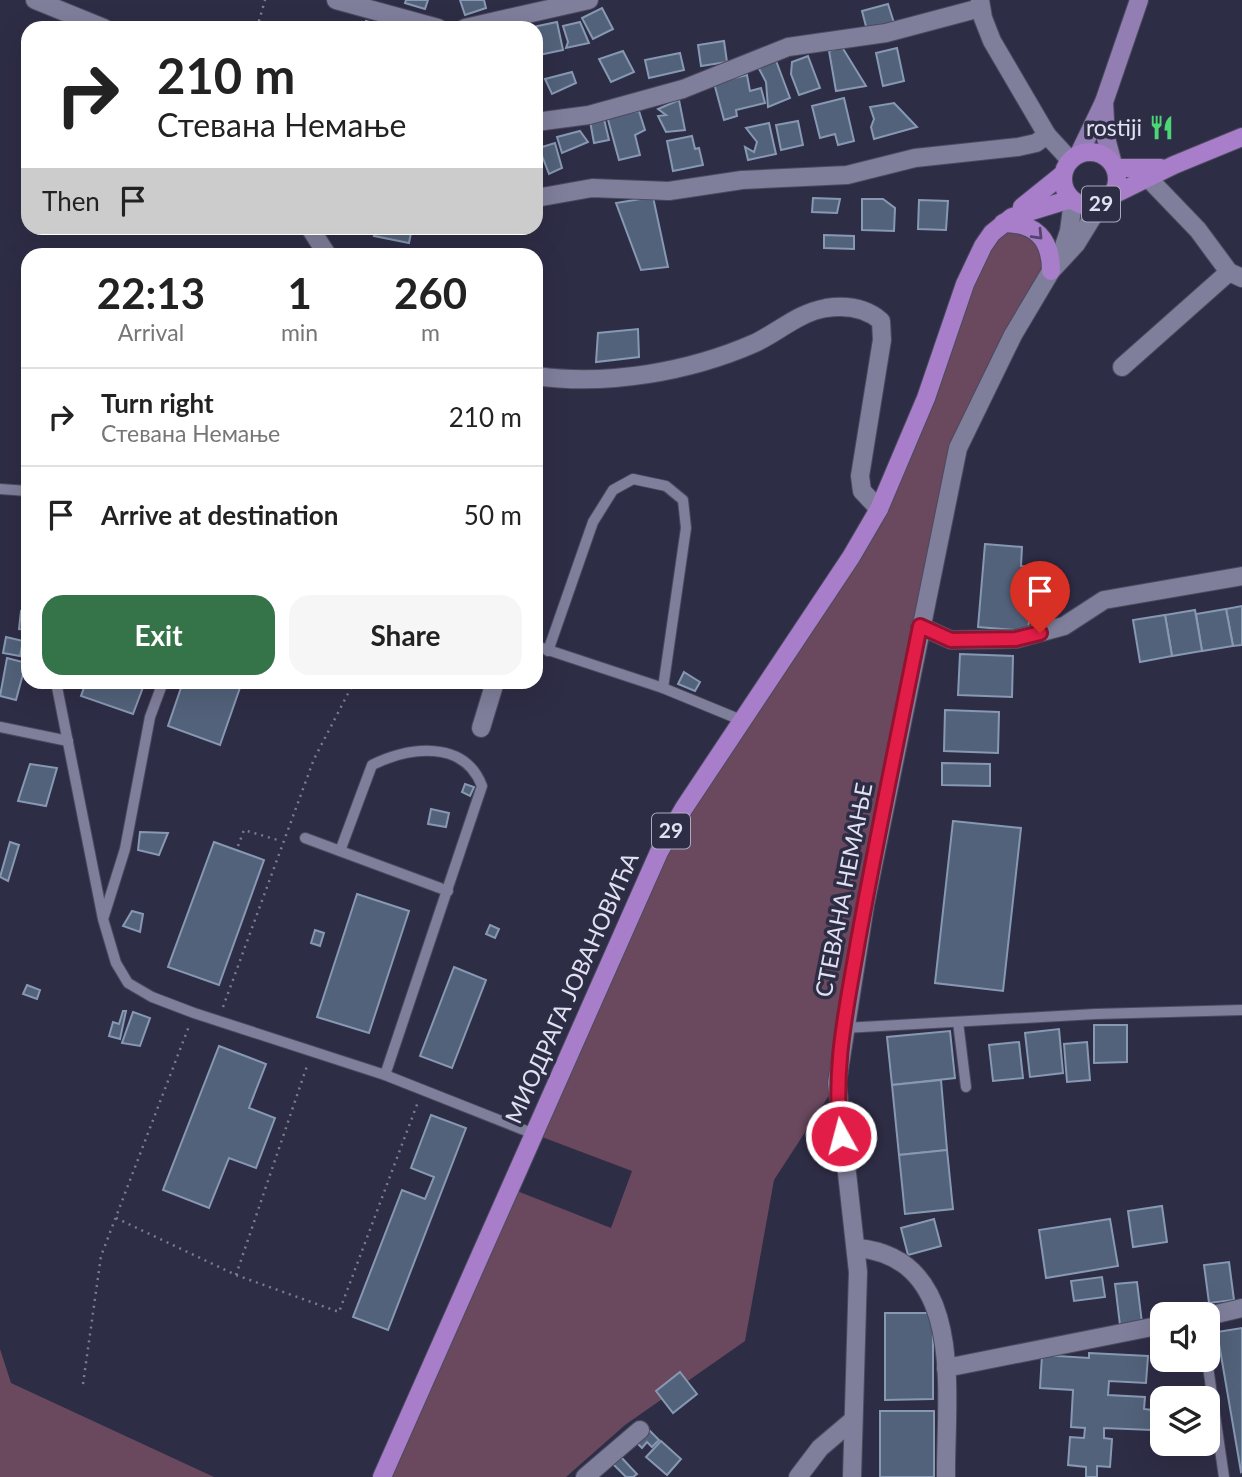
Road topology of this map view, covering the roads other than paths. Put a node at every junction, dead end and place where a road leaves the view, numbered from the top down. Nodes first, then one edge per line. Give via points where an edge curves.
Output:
1 (35, 0) edge
2 (336, 0) edge
3 (589, 0) edge
4 (1139, 0) edge
5 (982, 3) edge
6 (87, 21) edge
7 (412, 21) edge
8 (496, 21) edge
9 (1104, 102) junction
10 (543, 121) edge
11 (1046, 135) junction
12 (1242, 137) edge
13 (1071, 163) junction
14 (1174, 164) junction
15 (1114, 166) junction
16 (1148, 178) junction
17 (543, 197) edge
18 (1072, 200) junction
19 (1106, 200) junction
20 (1007, 220) junction
21 (1054, 268) junction
22 (1236, 275) edge
23 (1122, 367) dead end
24 (543, 376) edge
25 (0, 489) edge
26 (21, 490) edge
27 (879, 509) junction
28 (1242, 576) edge
29 (920, 626) junction
30 (543, 649) edge
31 (548, 651) junction
32 (663, 688) junction
33 (57, 689) edge
34 (160, 689) edge
35 (493, 689) edge
36 (741, 720) junction
37 (0, 727) edge
38 (481, 728) dead end
39 (68, 741) junction
40 (305, 838) dead end
41 (340, 851) junction
42 (448, 891) junction
43 (103, 919) junction
44 (1242, 1010) edge
45 (958, 1022) junction
46 (843, 1028) junction
47 (385, 1075) junction
48 (967, 1087) dead end
49 (534, 1134) junction
50 (857, 1248) junction
51 (1242, 1308) edge
52 (1220, 1313) edge
53 (1150, 1327) edge
54 (946, 1368) junction
55 (1209, 1372) edge
56 (853, 1420) junction
57 (640, 1430) dead end
58 (382, 1477) edge
59 (584, 1477) edge
60 (798, 1477) edge
61 (852, 1477) edge
62 (946, 1477) edge
63 (1224, 1477) edge

1 - 6 street
2 - 7 street
3 - 8 street
4 - 9 main road
5 - 10 street via 886,33 788,47 683,89
5 - 11 street via 988,33
9 - 13 main road
9 - 15 main road
11 - 13 street
11 - 17 street via 1031,145 915,158 847,175 742,180 669,191 592,188
12 - 14 main road, 29
13 - 15 main road, 29 via 1099,153
13 - 18 main road, 29 via 1064,189
13 - 20 main road, МИОДРАГА ЈОВАНОВИЋА
14 - 15 main road via 1148,169
14 - 16 main road, 29
15 - 19 main road, 29 via 1117,181
16 - 19 main road, 29
16 - 22 street
18 - 19 main road, 29 via 1086,206
18 - 20 main road, 29 via 1040,206
18 - 21 street via 1067,237
19 - 21 street, СТЕВАНА НЕМАЊЕ via 1086,232
20 -> 21 main road via 1027,225 1042,236
20 - 27 main road, МИОДРАГА ЈОВАНОВИЋА / 29 via 983,246 969,275 926,398
21 - 29 street, СТЕВАНА НЕМАЊЕ via 1013,335 963,433
22 - 23 street
24 - 27 street via 670,370 748,345 807,313 851,308 871,313 881,321 882,340 860,476 862,491
25 - 26 lane
27 - 36 main road, МИОДРАГА ЈОВАНОВИЋА / 29
28 - 29 street via 1104,600 1065,626 1016,639 951,640
29 - 46 street, СТЕВАНА НЕМАЊЕ
30 - 31 lane
31 - 32 lane
31 - 32 lane via 593,522 613,490 633,479 658,484 683,500 686,528
32 - 36 lane
33 - 39 lane
34 - 43 lane via 150,717 125,849
35 - 38 street
36 - 49 main road, МИОДРАГА ЈОВАНОВИЋА / 29 via 659,852
37 - 39 lane
39 - 43 lane
40 - 41 lane
41 - 42 lane
41 - 42 lane via 372,765 394,754 431,749 459,757 476,772 482,786
42 - 47 lane
43 - 47 lane via 116,963 128,983 152,997
44 - 45 lane
45 - 46 lane
45 - 48 lane
46 - 50 street, СТЕВАНА НЕМАЊЕ via 836,1101
47 - 49 lane
49 - 58 main road, МИОДРАГА ЈОВАНОВИЋА / 29
50 - 54 street via 885,1251 922,1283 938,1313
50 - 56 street, СТЕВАНА НЕМАЊЕ
51 - 52 street
53 - 54 street
54 - 62 street
55 - 63 lane
56 - 60 street via 820,1448
56 - 61 street, СТЕВАНА НЕМАЊЕ
57 - 59 street

